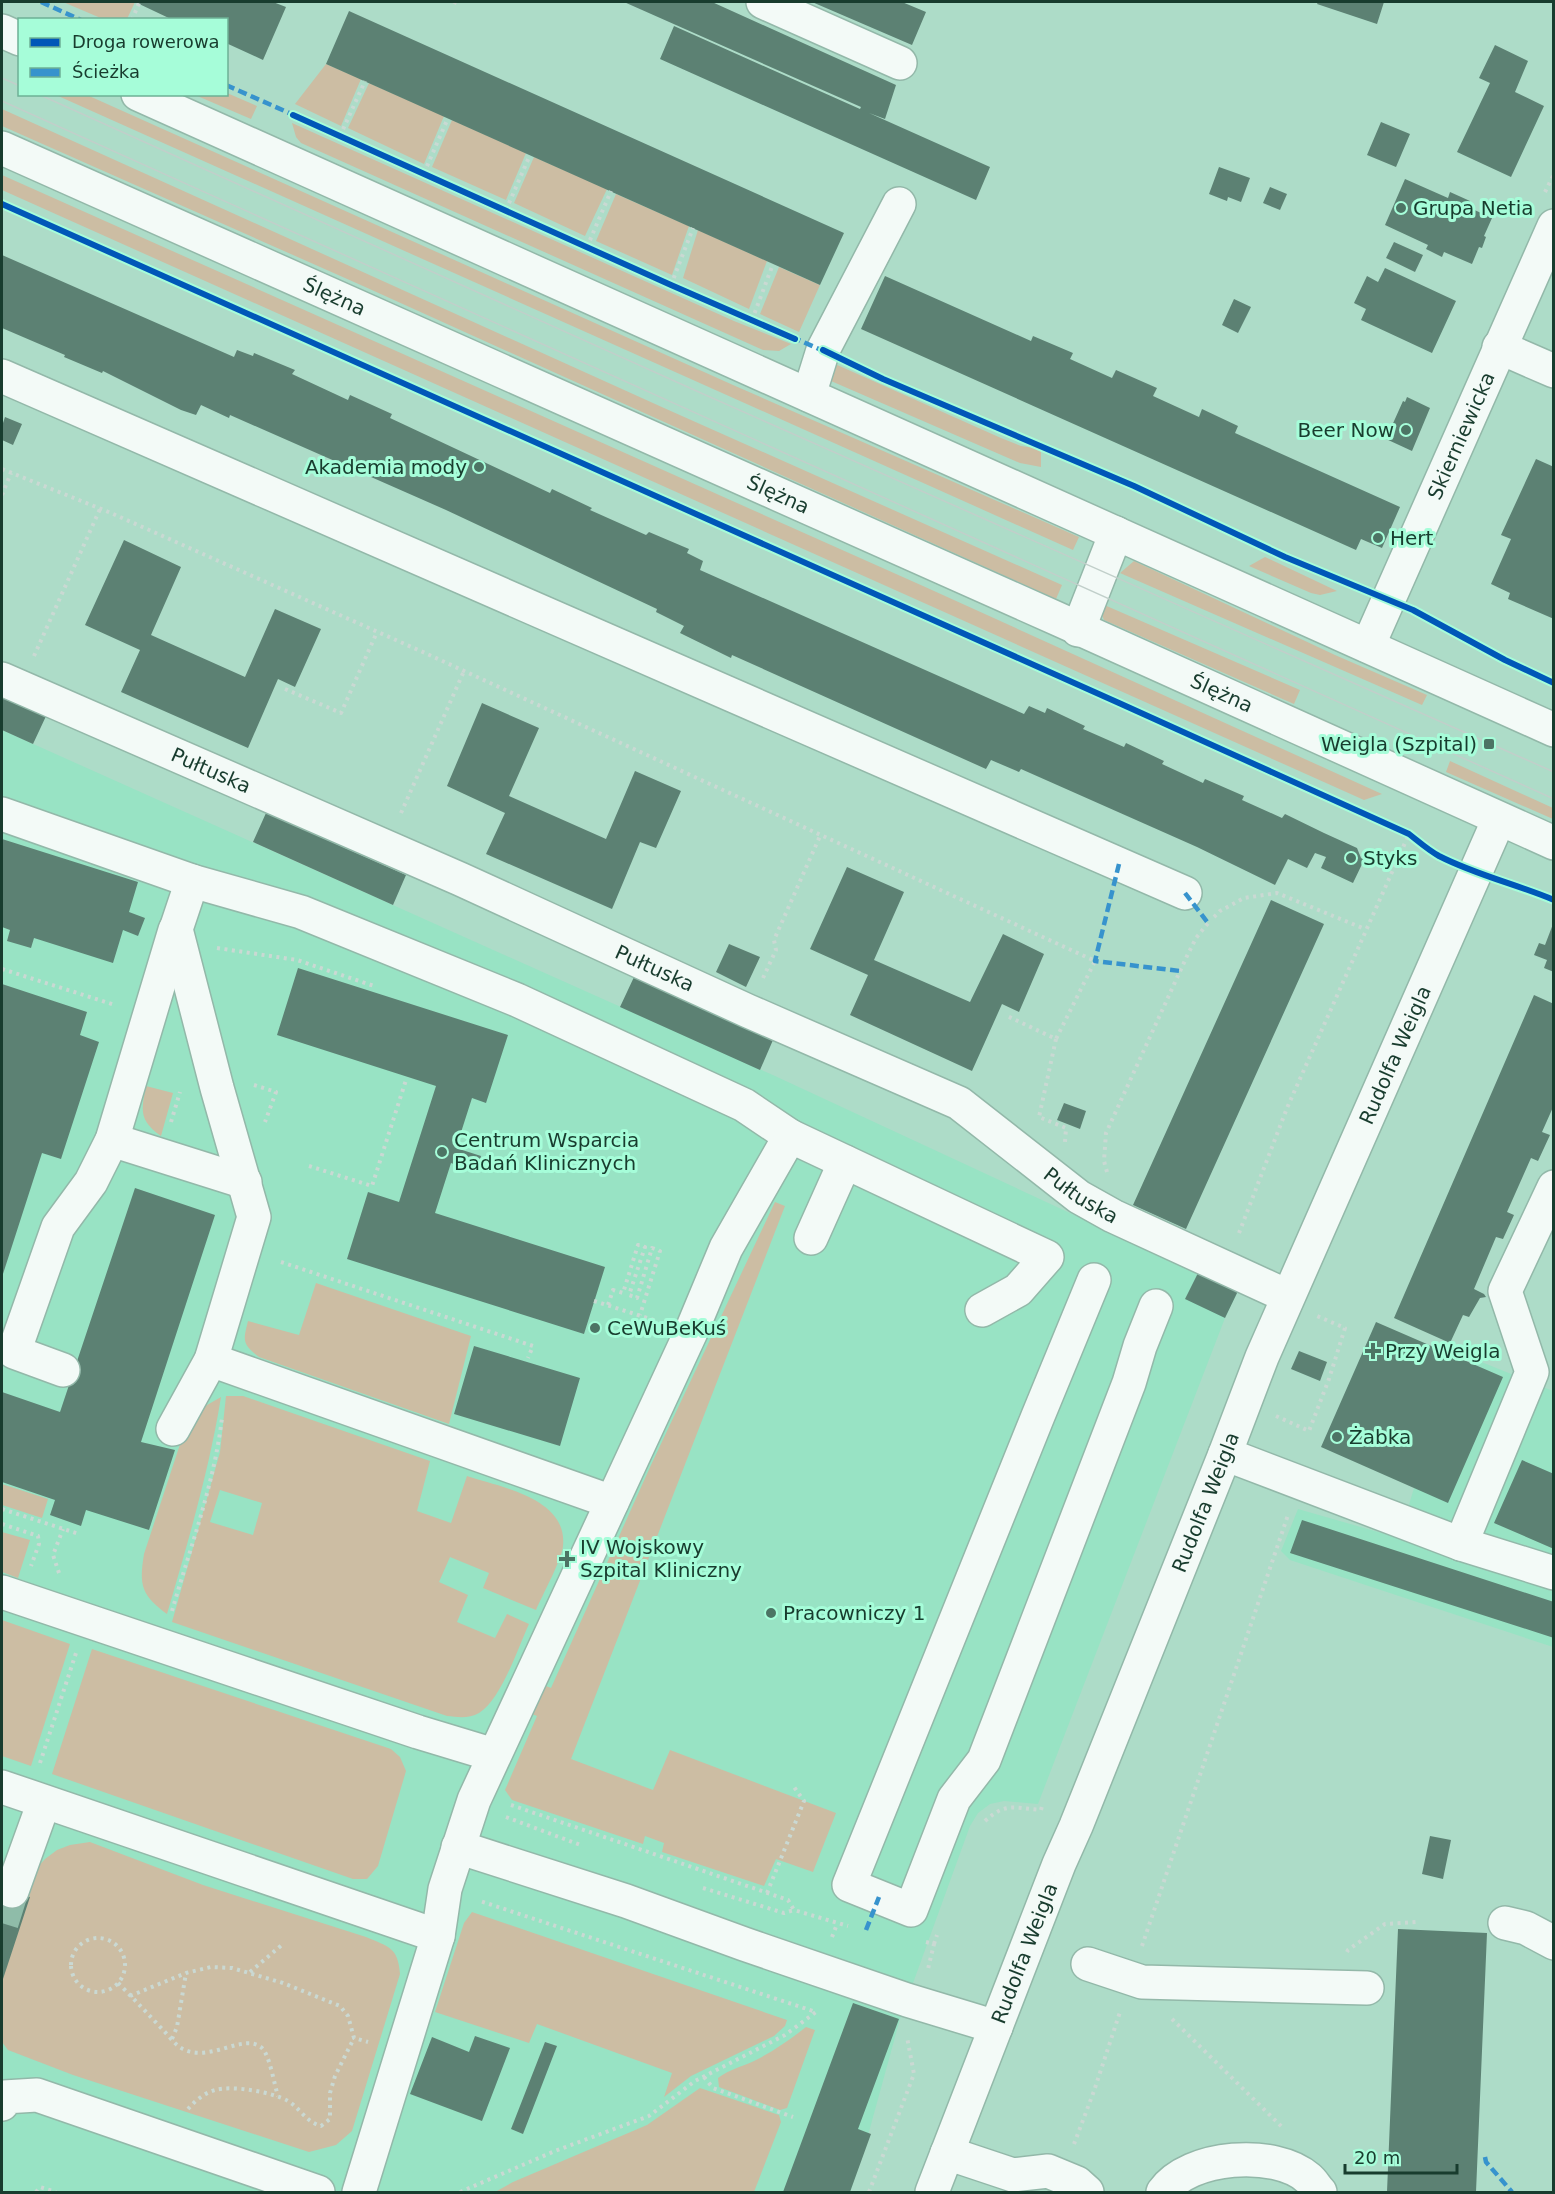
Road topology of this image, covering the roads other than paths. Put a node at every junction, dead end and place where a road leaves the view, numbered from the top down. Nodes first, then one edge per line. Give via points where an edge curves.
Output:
1 (763, 2) edge
2 (2, 31) edge
3 (18, 38) edge
4 (900, 63) dead end
5 (142, 96) edge
6 (2, 148) edge
7 (899, 204) dead end
8 (1554, 226) edge
9 (1499, 347) junction
10 (1554, 371) edge
11 (2, 376) edge
12 (808, 395) junction
13 (1116, 533) junction
14 (1078, 630) junction
15 (1368, 646) junction
16 (11, 683) edge
17 (1554, 730) edge
18 (2, 814) edge
19 (1499, 819) junction
20 (1554, 843) edge
21 (192, 881) junction
22 (1185, 893) dead end
23 (176, 929) junction
24 (790, 1136) junction
25 (112, 1140) junction
26 (845, 1162) junction
27 (245, 1182) junction
28 (1554, 1187) edge
29 (811, 1238) dead end
30 (1094, 1280) dead end
31 (1299, 1305) junction
32 (1156, 1306) dead end
33 (982, 1310) dead end
34 (8, 1350) edge
35 (211, 1360) junction
36 (63, 1370) dead end
37 (1543, 1379) edge
38 (172, 1429) dead end
39 (1225, 1454) junction
40 (612, 1502) junction
41 (1461, 1544) junction
42 (1554, 1573) edge
43 (2, 1592) edge
44 (494, 1755) junction
45 (2, 1787) edge
46 (44, 1802) junction
47 (458, 1847) junction
48 (12, 1891) tunnel mouth
49 (1505, 1923) dead end
50 (438, 1936) junction
51 (1554, 1943) edge
52 (1088, 1964) dead end
53 (1353, 1988) road end
54 (996, 2027) junction
55 (2, 2096) edge
56 (948, 2153) junction
57 (1021, 2184) edge
58 (1074, 2185) edge
59 (318, 2193) edge
60 (359, 2193) edge
61 (932, 2193) edge
62 (1163, 2193) edge
63 (1320, 2193) edge

1 - 4 main road
2 - 3 main road
5 - 12 main road
6 - 14 main road, Ślężna
7 - 12 main road via 823,350
8 - 9 main road, Skierniewicka
9 - 10 main road
9 - 15 main road, Skierniewicka
11 - 22 main road
12 - 13 main road
13 - 14 main road
13 - 15 main road
14 - 19 main road, Ślężna
15 - 17 main road
16 - 31 main road, Pułtuska via 959,1103 1078,1197
18 - 21 main road
19 - 20 main road, Ślężna
19 - 31 main road, Rudolfa Weigla
21 - 23 main road
21 - 24 main road via 301,912 517,1000 744,1105
23 - 25 main road
23 - 27 main road
24 - 26 main road
24 - 40 main road via 726,1248
25 - 27 main road
25 - 34 main road via 91,1182 58,1227
26 - 29 main road
26 - 33 main road via 1047,1257 1018,1290
27 - 35 main road via 254,1217
28 - 37 main road via 1505,1291
30 - 32 main road via 849,1885 911,1910 954,1799 984,1760
31 - 39 main road, Rudolfa Weigla via 1262,1357
34 - 36 main road
35 - 38 main road
35 - 40 main road
37 - 41 main road
39 - 41 main road
39 - 54 main road, Rudolfa Weigla
40 - 44 main road
41 - 42 main road
43 - 44 main road
44 - 47 main road
45 - 46 main road
46 - 48 main road
46 - 50 main road
47 - 50 main road
47 - 54 main road
49 - 51 main road via 1526,1928
50 - 60 main road
52 - 53 main road via 1142,1982
54 - 56 main road, Rudolfa Weigla
55 - 59 main road via 37,2095
56 - 57 main road
56 - 61 main road, Rudolfa Weigla
57 - 58 main road via 1048,2171
62 - 63 main road via 1184,2174 1246,2158 1281,2164 1308,2177

